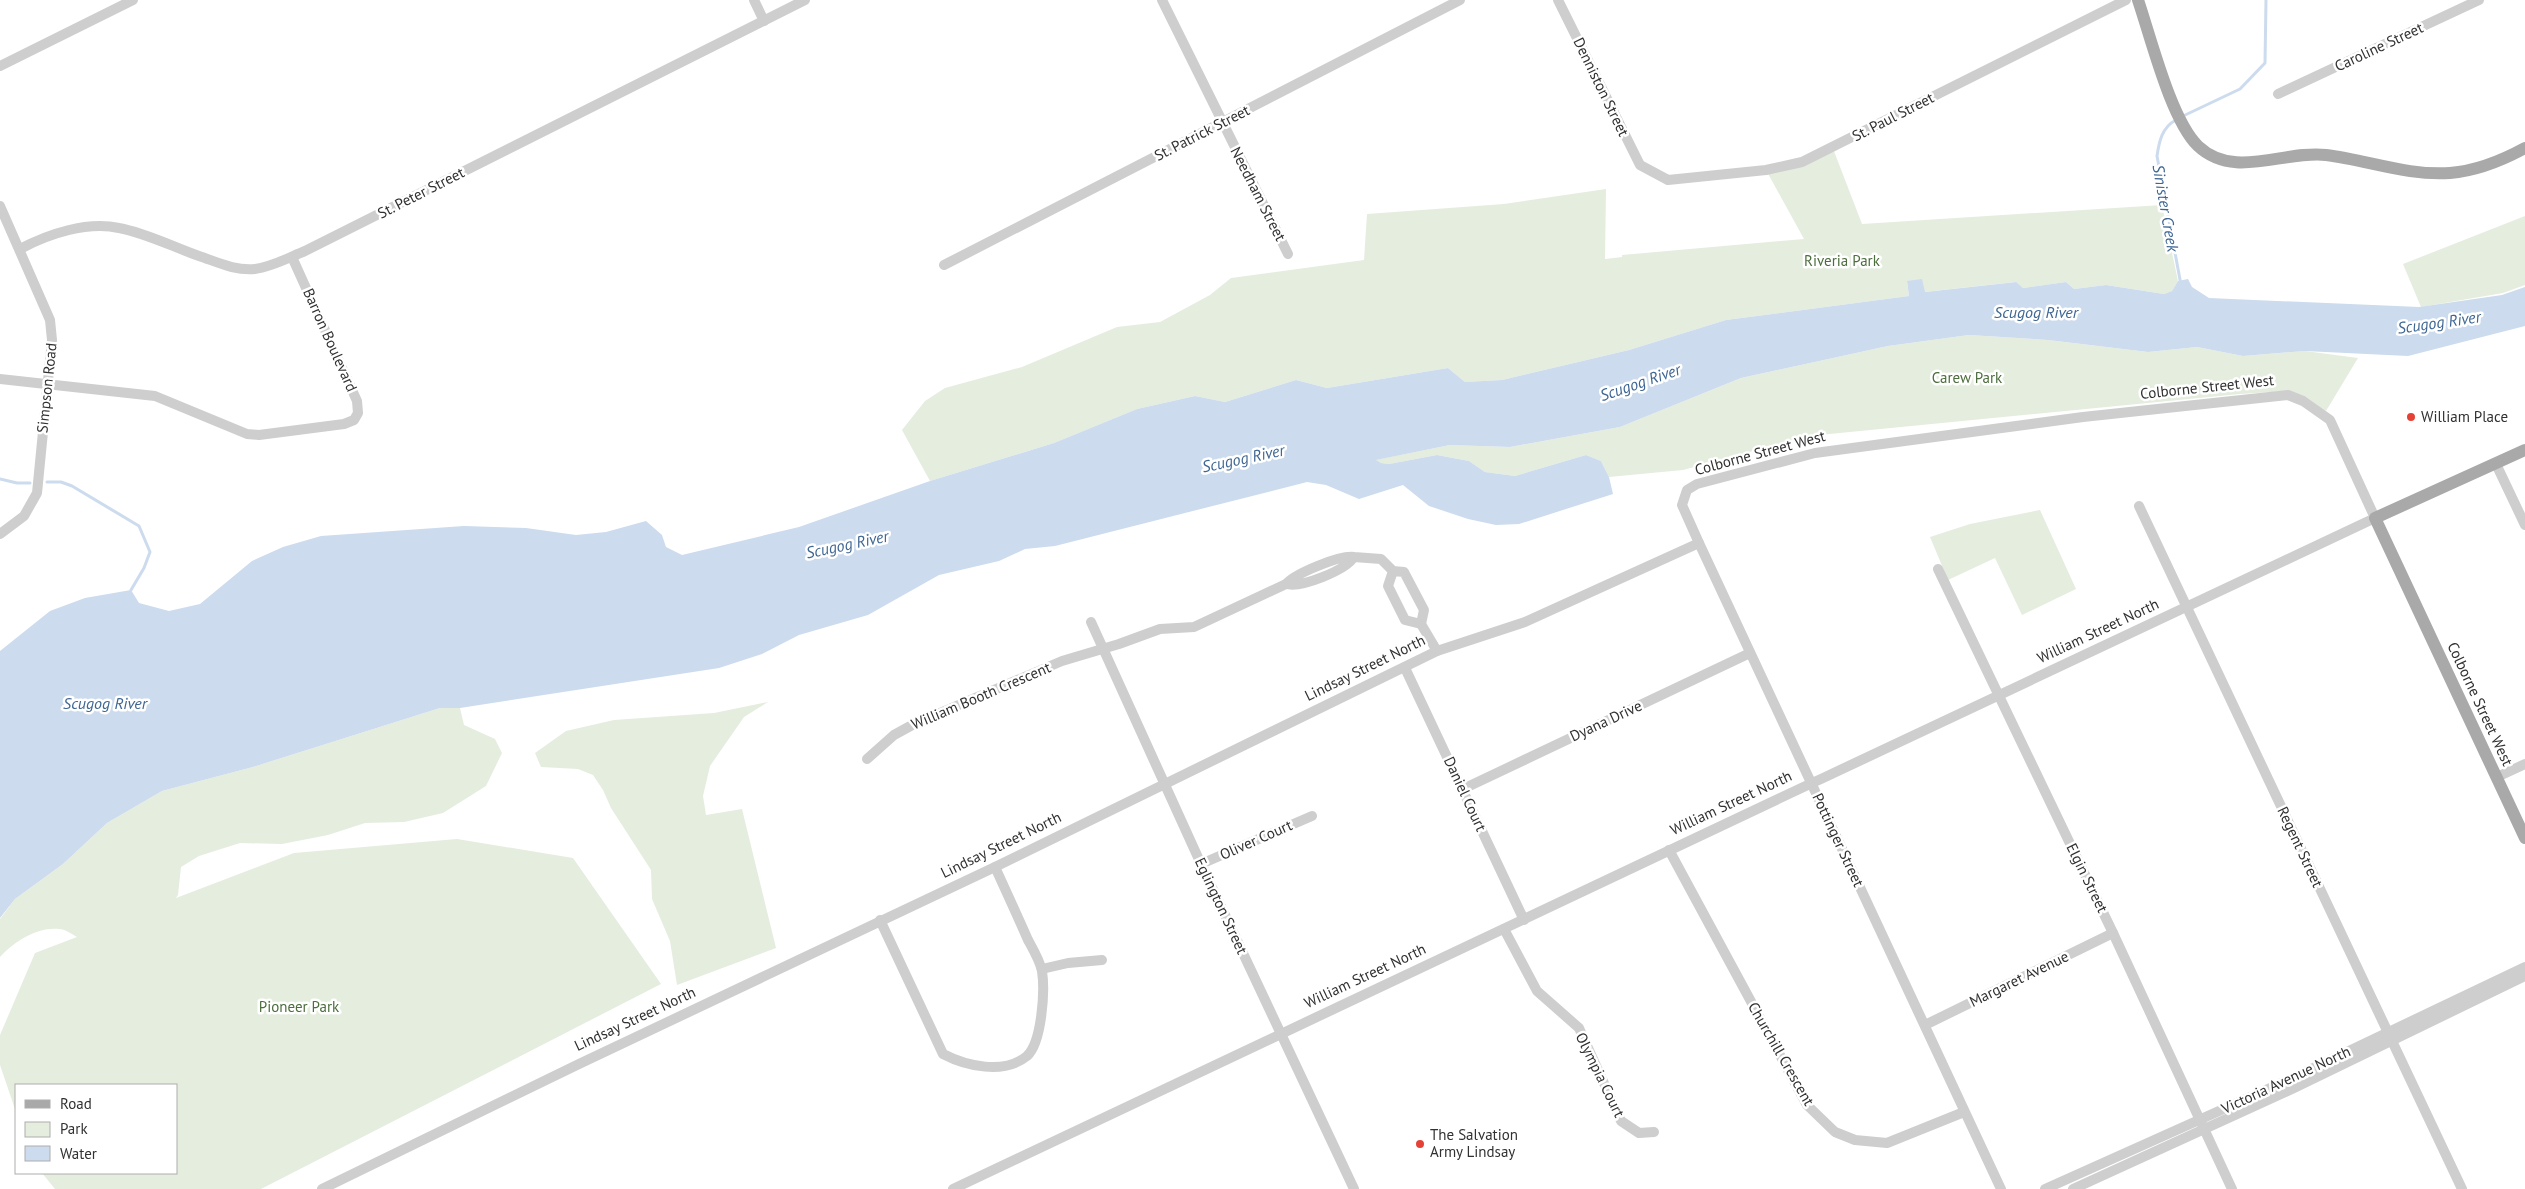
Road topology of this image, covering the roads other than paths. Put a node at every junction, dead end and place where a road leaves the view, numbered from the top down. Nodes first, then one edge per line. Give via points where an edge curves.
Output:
1 (133, 0) edge
2 (754, 0) edge
3 (806, 0) edge
4 (1162, 0) edge
5 (1460, 0) edge
6 (1558, 0) edge
7 (2126, 0) edge
8 (2138, 0) edge
9 (2479, 0) edge
10 (764, 21) junction
11 (0, 66) edge
12 (2278, 94) dead end
13 (1222, 124) junction
14 (2525, 148) edge
15 (1648, 170) joint
16 (0, 206) edge
17 (20, 249) junction
18 (1288, 254) dead end
19 (292, 256) junction
20 (944, 265) dead end
21 (0, 379) edge
22 (47, 383) junction
23 (2525, 450) edge
24 (2496, 464) junction
25 (1687, 490) joint
26 (2139, 506) dead end
27 (2375, 518) junction
28 (2525, 525) edge
29 (0, 534) edge
30 (1699, 543) junction
31 (1938, 569) dead end
32 (1392, 571) junction
33 (2186, 608) junction
34 (1091, 622) dead end
35 (1421, 624) junction
36 (1105, 649) junction
37 (1437, 651) junction
38 (1750, 653) junction
39 (1405, 668) junction
40 (2000, 696) junction
41 (867, 759) dead end
42 (2525, 764) edge
43 (2496, 777) junction
44 (1164, 783) junction
45 (1812, 784) junction
46 (1463, 789) junction
47 (1312, 816) dead end
48 (2525, 838) edge
49 (1670, 850) junction
50 (1201, 864) junction
51 (995, 867) junction
52 (880, 920) junction
53 (1524, 920) junction
54 (1504, 929) junction
55 (2114, 933) junction
56 (1102, 960) dead end
57 (2525, 967) edge
58 (1042, 969) junction
59 (2525, 976) edge
60 (2478, 995) junction
61 (1925, 1025) junction
62 (1280, 1034) junction
63 (2390, 1036) junction
64 (1964, 1112) junction
65 (2202, 1124) junction
66 (1654, 1132) dead end
67 (322, 1189) edge
68 (953, 1189) edge
69 (1354, 1189) edge
70 (2001, 1189) edge
71 (2045, 1189) edge
72 (2073, 1189) edge
73 (2232, 1189) edge
74 (2462, 1189) edge

1 - 11 street
2 - 10 street
3 - 10 street, St. Peter Street
4 - 13 street, Needham Street
5 - 13 street, St. Patrick Street
6 - 15 street, Denniston Street via 1640,165
7 - 15 street, St. Paul Street via 1802,162 1766,170 1668,180
8 - 14 main road via 2179,119 2200,148 2225,161 2240,163 2326,155 2429,173 2453,173
9 - 12 street, Caroline Street
10 - 19 street, St. Peter Street
13 - 18 street, Needham Street
13 - 20 street, St. Patrick Street
16 - 17 street, Simpson Road
17 - 19 street, St. Peter Street via 79,228 99,226 120,228 231,267 256,269
17 - 22 street, Simpson Road via 52,327
19 - 22 street, Barron Boulevard via 357,401 358,413 354,420 344,424 248,434 154,396
21 - 22 street, Barron Boulevard
22 - 29 street, Simpson Road via 37,493 24,516
23 - 24 main road, William Street North
24 - 27 main road, William Street North
24 - 28 street
25 - 27 street, Colborne Street West via 1697,484 1815,452 2083,417 2288,395 2303,401 2330,420
25 - 30 street, Pottinger Street via 1682,506
26 - 33 street, Regent Street
27 - 33 street, William Street North
27 - 43 main road, Colborne Street West
30 - 37 street, Lindsay Street North via 1525,622
30 - 38 street, Pottinger Street
31 - 40 street, Elgin Street
32 - 35 street via 1404,572 1424,610
32 - 35 street via 1388,586 1405,620
32 - 36 street, William Booth Crescent via 1381,559 1354,557 1349,565 1318,572 1295,586 1286,584 1194,628 1160,629
33 - 40 street, William Street North
33 - 63 street, Regent Street
34 - 36 street, Eglington Street
35 - 37 street
36 - 41 street, William Booth Crescent via 1062,662 924,720 894,736
36 - 44 street, Eglington Street
37 - 39 street, Lindsay Street North
38 - 45 street, Pottinger Street
38 - 46 street, Dyana Drive
39 - 44 street, Lindsay Street North
39 - 46 street, Daniel Court
40 - 45 street, William Street North
40 - 55 street, Elgin Street
42 - 43 street
43 - 48 main road, Colborne Street West
44 - 50 street, Eglington Street
44 - 51 street, Lindsay Street North
45 - 49 street, William Street North
45 - 61 street, Pottinger Street
46 - 53 street, Daniel Court
47 - 50 street, Oliver Court
49 - 53 street, William Street North
49 - 64 street, Churchill Crescent via 1807,1105 1835,1132 1855,1140 1887,1143
50 - 62 street, Eglington Street
51 - 52 street, Lindsay Street North
51 - 58 street
52 - 58 street via 943,1054 961,1063 1011,1064 1028,1055 1038,1034 1044,995
52 - 67 street, Lindsay Street North
53 - 54 street, William Street North
54 - 62 street, William Street North
54 - 66 street, Olympia Court via 1537,991 1579,1028 1621,1121 1639,1133
55 - 61 street, Margaret Avenue
55 - 65 street, Elgin Street
56 - 58 street via 1068,962
57 - 60 street, Victoria Avenue North
59 - 60 street, Victoria Avenue North
60 - 63 street, Victoria Avenue North
61 - 64 street, Pottinger Street
62 - 68 street, William Street North
62 - 69 street, Eglington Street
63 - 65 street, Victoria Avenue North
63 - 74 street, Regent Street
64 - 70 street, Pottinger Street
65 - 71 street, Victoria Avenue North
65 - 72 street, Victoria Avenue North
65 - 73 street, Elgin Street

